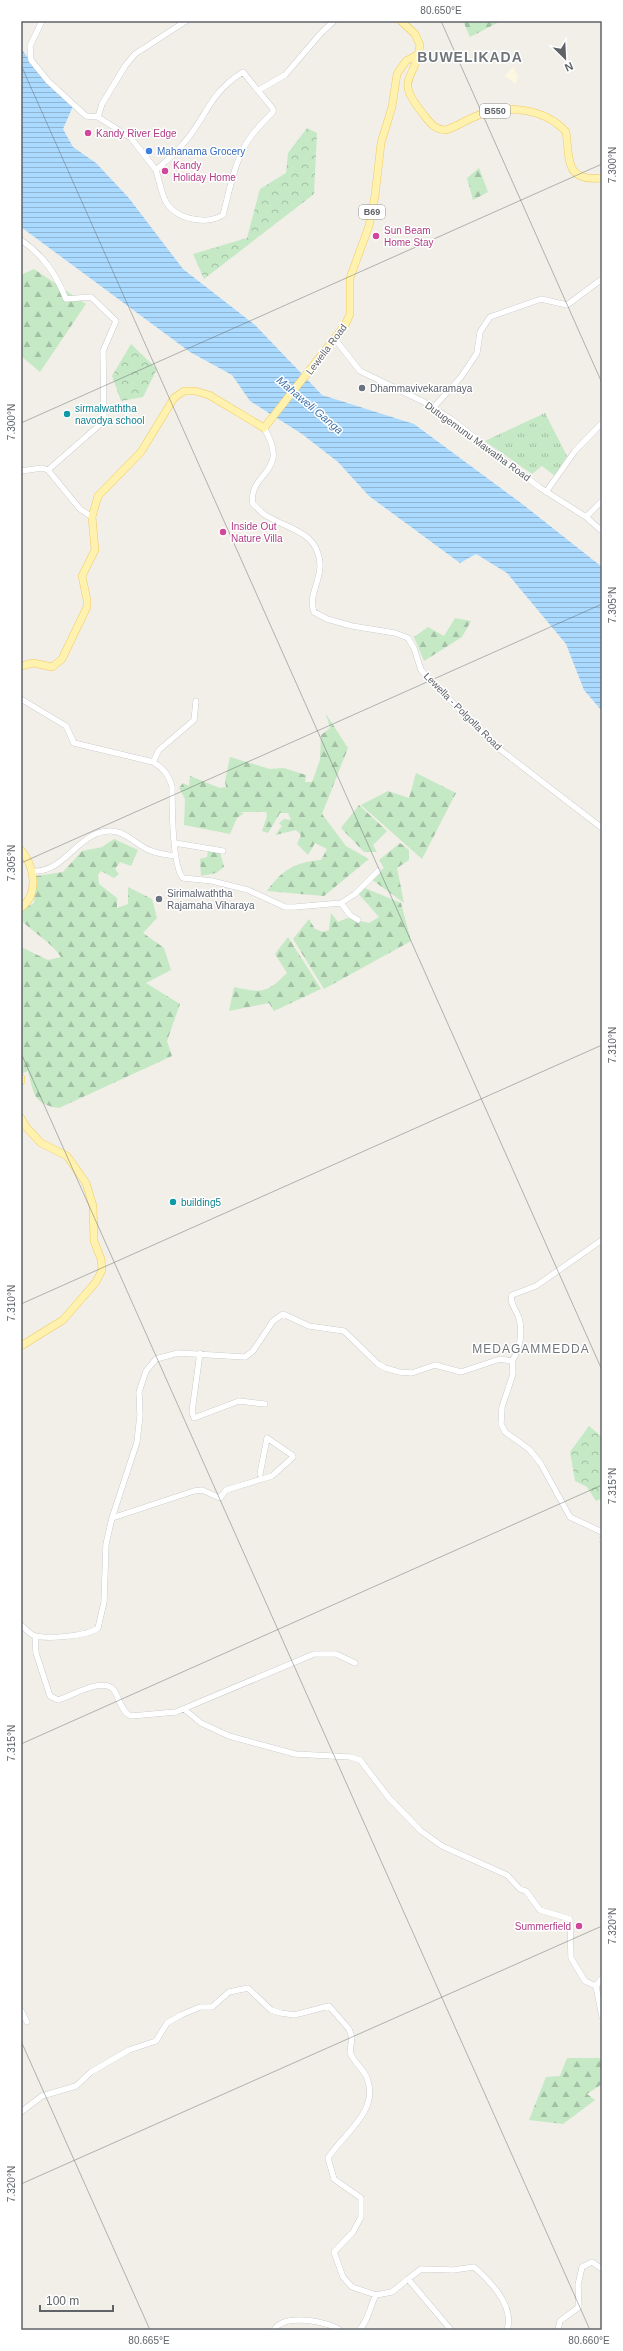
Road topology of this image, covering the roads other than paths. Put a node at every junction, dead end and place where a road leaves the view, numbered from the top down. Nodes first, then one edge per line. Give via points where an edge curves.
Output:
1 (42, 21) edge
2 (186, 21) edge
3 (334, 21) edge
4 (401, 21) edge
5 (417, 55) junction
6 (259, 90) junction
7 (98, 117) junction
8 (156, 170) junction
9 (602, 178) edge
10 (21, 240) edge
11 (602, 279) edge
12 (335, 339) junction
13 (433, 408) junction
14 (602, 423) edge
15 (266, 425) junction
16 (48, 470) junction
17 (21, 472) edge
18 (546, 492) junction
19 (602, 501) edge
20 (92, 517) junction
21 (586, 517) junction
22 (602, 531) edge
23 (21, 666) edge
24 (21, 699) edge
25 (196, 701) dead end
26 (153, 762) junction
27 (602, 828) edge
28 (175, 843) junction
29 (21, 850) edge
30 (223, 851) dead end
31 (176, 856) junction
32 (31, 871) junction
33 (378, 871) dead end
34 (341, 903) junction
35 (21, 908) edge
36 (358, 920) dead end
37 (21, 1118) edge
38 (602, 1240) edge
39 (21, 1346) edge
40 (200, 1353) junction
41 (512, 1360) junction
42 (265, 1404) dead end
43 (260, 1474) dead end
44 (112, 1518) junction
45 (602, 1532) edge
46 (21, 1625) edge
47 (35, 1636) junction
48 (355, 1663) dead end
49 (184, 1709) junction
50 (602, 1978) edge
51 (596, 1986) junction
52 (21, 2010) edge
53 (602, 2017) edge
54 (27, 2022) dead end
55 (21, 2112) edge
56 (602, 2270) edge
57 (408, 2279) junction
58 (376, 2296) junction
59 (274, 2330) edge
60 (340, 2330) edge
61 (359, 2330) edge
62 (451, 2330) edge
63 (507, 2330) edge
64 (558, 2330) edge

1 - 7 street via 30,46 31,60 48,81 86,116
2 - 7 street via 135,54 124,66 102,104
3 - 6 street via 285,75
4 - 5 main road via 419,40 420,48
5 - 9 main road, B550 via 408,83 408,92 435,128 450,129 491,111 509,109 530,112 551,120 566,132 568,161 572,170 584,177
5 - 12 main road, Lewella Road / B69 via 406,61 397,74 392,107 381,143 369,226 350,278 350,314
6 - 8 street via 243,72 229,81 215,95 183,144
6 - 8 street via 273,112 245,146 223,215 214,220 198,221 177,212 165,200
7 - 8 street via 131,138
10 - 16 street via 41,256 58,278 66,299 91,297 116,321 103,351 104,421
11 - 13 street via 567,305 541,300 490,317 480,332 477,353
12 - 13 street, Dutugemunu Mawatha Road via 360,370
12 - 15 main road, Lewella Road / B69
13 - 18 street, Dutugemunu Mawatha Road
14 - 18 street via 575,450
15 - 20 main road via 209,395 184,391 174,398 141,452 98,496
15 - 27 street, Lewella - Polgolla Road via 273,444 274,460 268,473 254,489 253,504 265,516 304,534 313,542 320,564 313,594 314,612 327,619 352,626 403,634 414,648 421,670 493,744
16 - 17 street via 42,468
16 - 20 street via 80,509
18 - 21 street, Dutugemunu Mawatha Road
19 - 21 street
20 - 23 main road via 95,550 82,576 87,607 58,664 52,667 33,663
21 - 22 street, Dutugemunu Mawatha Road
24 - 26 street via 66,726 74,743
25 - 26 street via 194,720 159,750
26 - 28 street via 168,775 172,786
28 - 30 street
28 - 31 street
29 - 32 main road
31 - 32 street via 148,850 111,831 98,834 78,846 58,865 42,872
31 - 34 street via 178,873 183,878 212,881 248,890 285,907
32 - 35 main road via 33,894 29,902
33 - 34 street via 355,894
34 - 36 street
37 - 39 main road via 41,1144 67,1156 86,1183 93,1206 94,1241 102,1270 96,1282 63,1320
38 - 41 street via 536,1286 512,1295 511,1302 520,1320 521,1334
40 - 41 street via 240,1358 249,1355 273,1321 283,1314 309,1326 344,1331 378,1364 399,1372 412,1373 435,1365 461,1372 500,1359
40 - 42 street via 192,1412 194,1418 239,1400
40 - 44 street via 164,1356 156,1359 146,1371 139,1392 137,1442
41 - 45 street via 513,1374 502,1407 501,1424 505,1432 529,1450 540,1464 570,1517
43 - 44 street via 267,1438 293,1457 272,1476 226,1490 220,1498 202,1490 194,1491
44 - 47 street via 105,1559 104,1602 98,1628 91,1633 59,1637
46 - 47 street
47 - 49 street via 36,1653 47,1691 53,1699 65,1698 84,1689 102,1686 112,1688 126,1713 131,1716 160,1715
48 - 49 street via 336,1654 314,1654 260,1678 226,1689
49 - 51 street via 201,1723 229,1736 295,1754 350,1757 360,1760 389,1798 421,1831 442,1846 507,1875 520,1889 526,1890 540,1910 570,1919 571,1958 585,1981
50 - 51 street
51 - 53 street
52 - 54 street
55 - 58 street via 42,2096 76,2086 92,2072 129,2050 156,2041 167,2023 197,2008 212,2007 229,1992 248,1988 271,2010 294,2015 329,2006 349,2029 352,2037 350,2052 367,2078 369,2098 363,2114 328,2158 334,2179 361,2198 361,2217 352,2232 334,2252 343,2277 352,2287
56 - 64 street via 592,2262 582,2266 578,2285 579,2307 560,2321
57 - 58 street via 392,2292
57 - 62 street
57 - 63 street via 420,2269 453,2270 474,2267 498,2292 509,2317
58 - 61 street via 370,2307 367,2322
59 - 60 street via 279,2325 302,2319 334,2326

